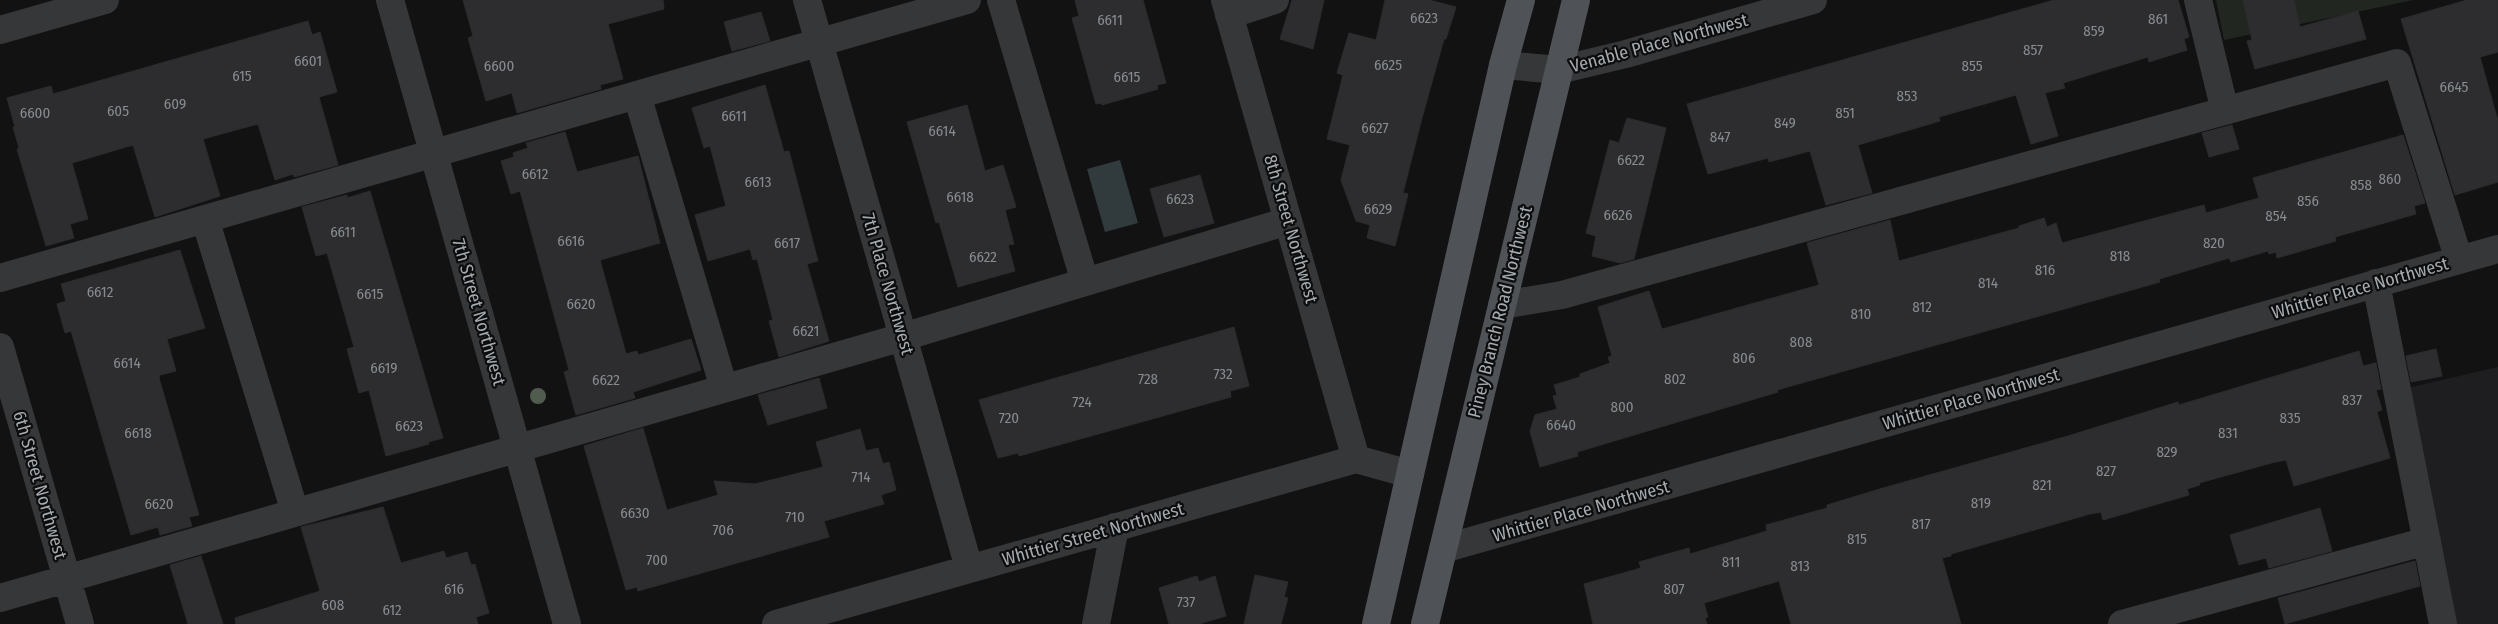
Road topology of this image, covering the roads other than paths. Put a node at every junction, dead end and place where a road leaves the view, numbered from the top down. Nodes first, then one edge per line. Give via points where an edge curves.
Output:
1 (105, 0) edge
2 (390, 0) edge
3 (807, 0) edge
4 (967, 0) edge
5 (1002, 0) edge
6 (1275, 0) edge
7 (1522, 0) edge
8 (1576, 0) edge
9 (1813, 0) edge
10 (2198, 0) edge
11 (1227, 8) edge
12 (0, 30) edge
13 (819, 42) junction
14 (1503, 65) junction
15 (1559, 70) junction
16 (637, 95) junction
17 (2225, 111) junction
18 (434, 153) junction
19 (206, 220) junction
20 (1288, 222) junction
21 (2498, 249) edge
22 (2459, 260) junction
23 (0, 278) edge
24 (1085, 282) junction
25 (2376, 283) junction
26 (1502, 305) junction
27 (903, 337) junction
28 (0, 347) edge
29 (724, 388) junction
30 (517, 448) junction
31 (1356, 459) junction
32 (1410, 474) junction
33 (295, 512) junction
34 (1115, 527) junction
35 (2427, 541) junction
36 (1443, 549) junction
37 (969, 568) junction
38 (67, 579) junction
39 (0, 598) edge
40 (80, 624) edge
41 (567, 624) edge
42 (776, 624) edge
43 (1096, 624) edge
44 (1376, 624) edge
45 (1425, 624) edge
46 (2122, 624) edge
47 (2443, 624) edge

1 - 12 street
2 - 18 street, 7th Street Northwest
3 - 13 street, 7th Place Northwest
4 - 13 street
5 - 24 street
6 - 11 street
7 - 14 main road
8 - 15 main road, Piney Branch Road Northwest
9 - 15 street, Venable Place Northwest
10 - 17 street
11 - 20 street, 8th Street Northwest
13 - 16 street
13 - 27 street, 7th Place Northwest
14 - 15 street, Venable Place Northwest
14 - 32 main road
15 - 26 main road, Piney Branch Road Northwest
16 - 18 street
16 - 29 street
17 - 22 street via 2397,63
17 - 26 street via 1562,295
18 - 19 street
18 - 30 street, 7th Street Northwest
19 - 23 street
19 - 33 street
20 - 24 street
20 - 31 street, 8th Street Northwest
21 - 22 street, Whittier Place Northwest
22 - 25 street, Whittier Place Northwest
24 - 27 street
25 - 35 street
25 - 36 street, Whittier Place Northwest
26 - 36 main road, Piney Branch Road Northwest
27 - 29 street
27 - 37 street, 7th Place Northwest
28 - 38 street, 6th Street Northwest
29 - 30 street
30 - 33 street
30 - 41 street, 7th Street Northwest
31 - 32 street
31 - 34 street, Whittier Street Northwest
32 - 44 main road
33 - 38 street
34 - 37 street, Whittier Street Northwest
34 - 43 street
35 - 46 street
35 - 47 street
36 - 45 main road, Piney Branch Road Northwest
37 - 42 street, Whittier Street Northwest
38 - 39 street
38 - 40 street, 6th Street Northwest

